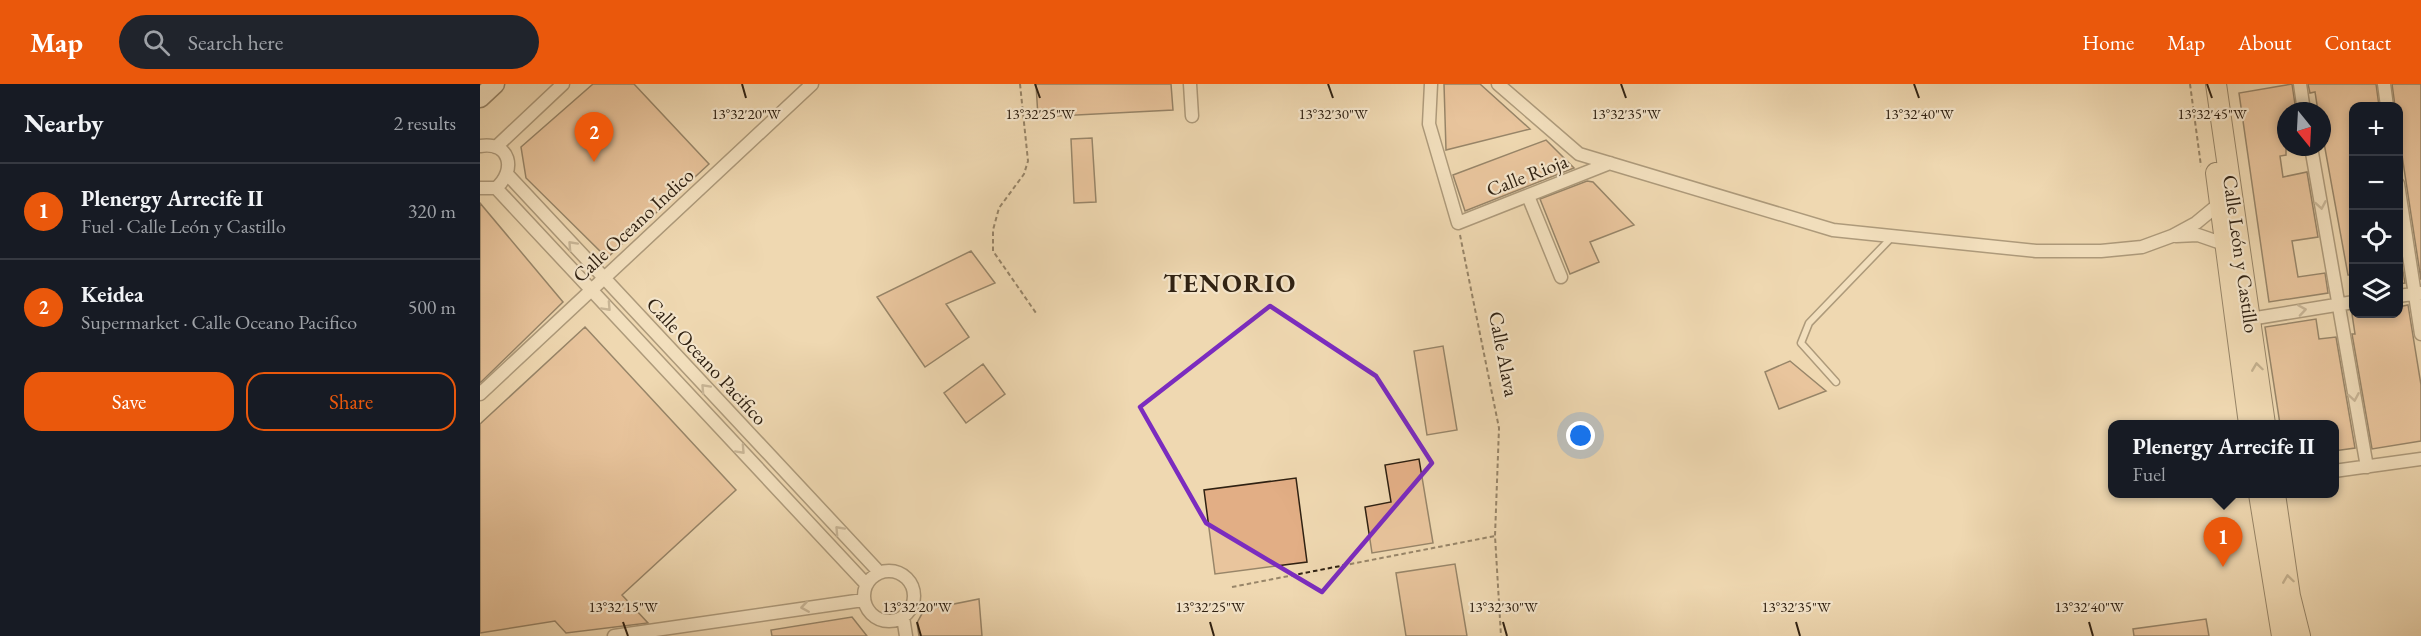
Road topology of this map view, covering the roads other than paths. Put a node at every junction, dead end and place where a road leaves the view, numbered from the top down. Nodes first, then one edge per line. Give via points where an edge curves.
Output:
1 (495, 84) edge
2 (563, 84) edge
3 (812, 84) edge
4 (1190, 84) edge
5 (1431, 84) edge
6 (1498, 84) edge
7 (2203, 84) edge
8 (2216, 84) edge
9 (2300, 84) edge
10 (2384, 84) edge
11 (480, 98) edge
12 (2303, 102) edge
13 (2386, 102) edge
14 (1192, 116) dead end
15 (480, 146) edge
16 (496, 147) junction
17 (2313, 156) edge
18 (1610, 163) junction
19 (508, 175) junction
20 (480, 188) edge
21 (496, 188) junction
22 (1528, 196) junction
23 (2219, 204) junction
24 (2403, 210) edge
25 (2172, 236) junction
26 (1892, 237) junction
27 (2224, 244) junction
28 (1561, 277) dead end
29 (603, 279) junction
30 (591, 290) junction
31 (2418, 293) edge
32 (2403, 295) edge
33 (2349, 303) edge
34 (2338, 304) junction
35 (2250, 319) junction
36 (2421, 334) edge
37 (1836, 382) dead end
38 (480, 394) edge
39 (2248, 420) edge
40 (2264, 420) edge
41 (2421, 459) edge
42 (2367, 467) junction
43 (2339, 470) edge
44 (2260, 498) edge
45 (2276, 498) edge
46 (879, 572) junction
47 (866, 584) junction
48 (863, 600) junction
49 (903, 617) junction
50 (614, 636) edge
51 (906, 636) edge
52 (2282, 636) edge
53 (2300, 636) edge

1 - 11 main road
2 - 16 street
3 - 29 street, Calle Oceano Indico
4 - 14 street
5 - 22 street, Calle Rioja via 1429,124 1458,223
6 - 18 street via 1579,154
7 - 23 main road, Calle León y Castillo
8 - 35 main road, Calle León y Castillo
9 - 12 street
10 - 13 street
15 - 16 street
16 - 19 street via 507,158
17 -> 34 street
18 - 22 street, Calle Rioja
18 - 26 street via 1833,230
19 - 21 street
29 -> 19 street, Calle Oceano Pacifico
20 - 21 street
21 - 30 street, Calle Oceano Pacifico
22 - 28 street
23 - 25 street
23 - 27 main road, Calle León y Castillo
24 - 31 street
25 - 26 street via 2142,247 2046,251
25 - 27 street via 2198,235
26 - 37 lane via 1809,322 1801,343
27 - 39 main road, Calle León y Castillo
29 - 30 street, Calle Oceano Indico
46 -> 29 street, Calle Oceano Pacifico
30 - 38 street, Calle Oceano Indico
30 -> 47 street, Calle Oceano Pacifico
31 - 32 street
31 - 36 street
33 - 34 street
35 -> 34 street
34 -> 42 street
40 -> 35 main road, Calle León y Castillo
41 - 42 street
42 - 43 street
44 - 52 main road
53 -> 45 main road
46 - 47 street
46 - 49 street via 898,572 911,584 913,602
47 - 48 street
48 - 49 street via 874,616 893,621
48 -> 50 street
49 - 51 street

